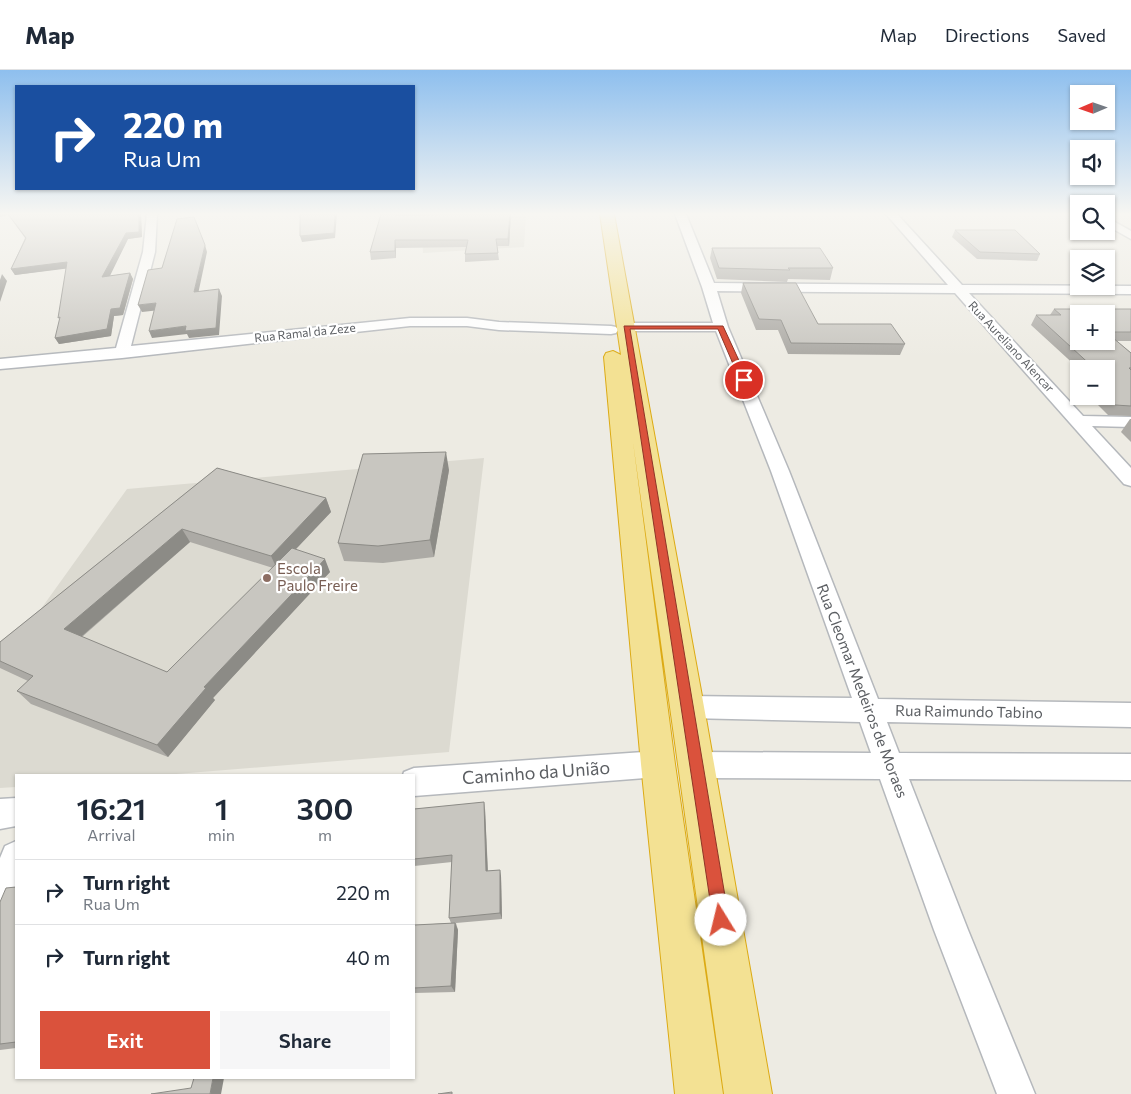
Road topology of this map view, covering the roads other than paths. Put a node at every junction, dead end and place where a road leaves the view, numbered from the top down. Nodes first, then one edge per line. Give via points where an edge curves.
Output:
1 (146, 262) edge
2 (604, 262) edge
3 (612, 262) edge
4 (699, 262) edge
5 (934, 262) edge
6 (709, 287) junction
7 (958, 289) junction
8 (1131, 290) edge
9 (721, 327) junction
10 (618, 328) junction
11 (122, 353) junction
12 (0, 364) edge
13 (1079, 421) junction
14 (1131, 422) edge
15 (1131, 480) edge
16 (688, 707) junction
17 (869, 710) junction
18 (1131, 715) edge
19 (658, 764) junction
20 (697, 765) junction
21 (891, 766) junction
22 (1131, 767) edge
23 (415, 782) edge
24 (15, 812) edge
25 (0, 814) edge
26 (15, 859) edge
27 (0, 896) edge
28 (699, 1094) edge
29 (748, 1094) edge
30 (1016, 1094) edge

1 - 11 street
2 - 10 highway
3 - 10 highway
4 - 6 street
5 - 7 street, Rua Aureliano Alencar
6 - 7 street
6 - 9 street, Rua Cleomar Medeiros de Moraes
7 - 8 street
7 - 13 street, Rua Aureliano Alencar
9 - 10 street, Rua Ramal da Zeze
9 - 17 street, Rua Cleomar Medeiros de Moraes via 780,471
10 - 11 street, Rua Ramal da Zeze via 410,322
10 - 16 highway
10 - 19 highway
11 - 12 street, Rua Ramal da Zeze
13 - 14 street
13 - 15 street, Rua Aureliano Alencar
16 - 17 street, Rua Raimundo Tabino
16 - 20 highway
17 - 18 street, Rua Raimundo Tabino
17 - 21 street, Rua Cleomar Medeiros de Moraes
19 - 23 street, Caminho da União
19 - 28 highway
20 - 21 street
20 - 29 highway
21 - 22 street
21 - 30 street, Rua Cleomar Medeiros de Moraes
24 - 25 street
26 - 27 street

